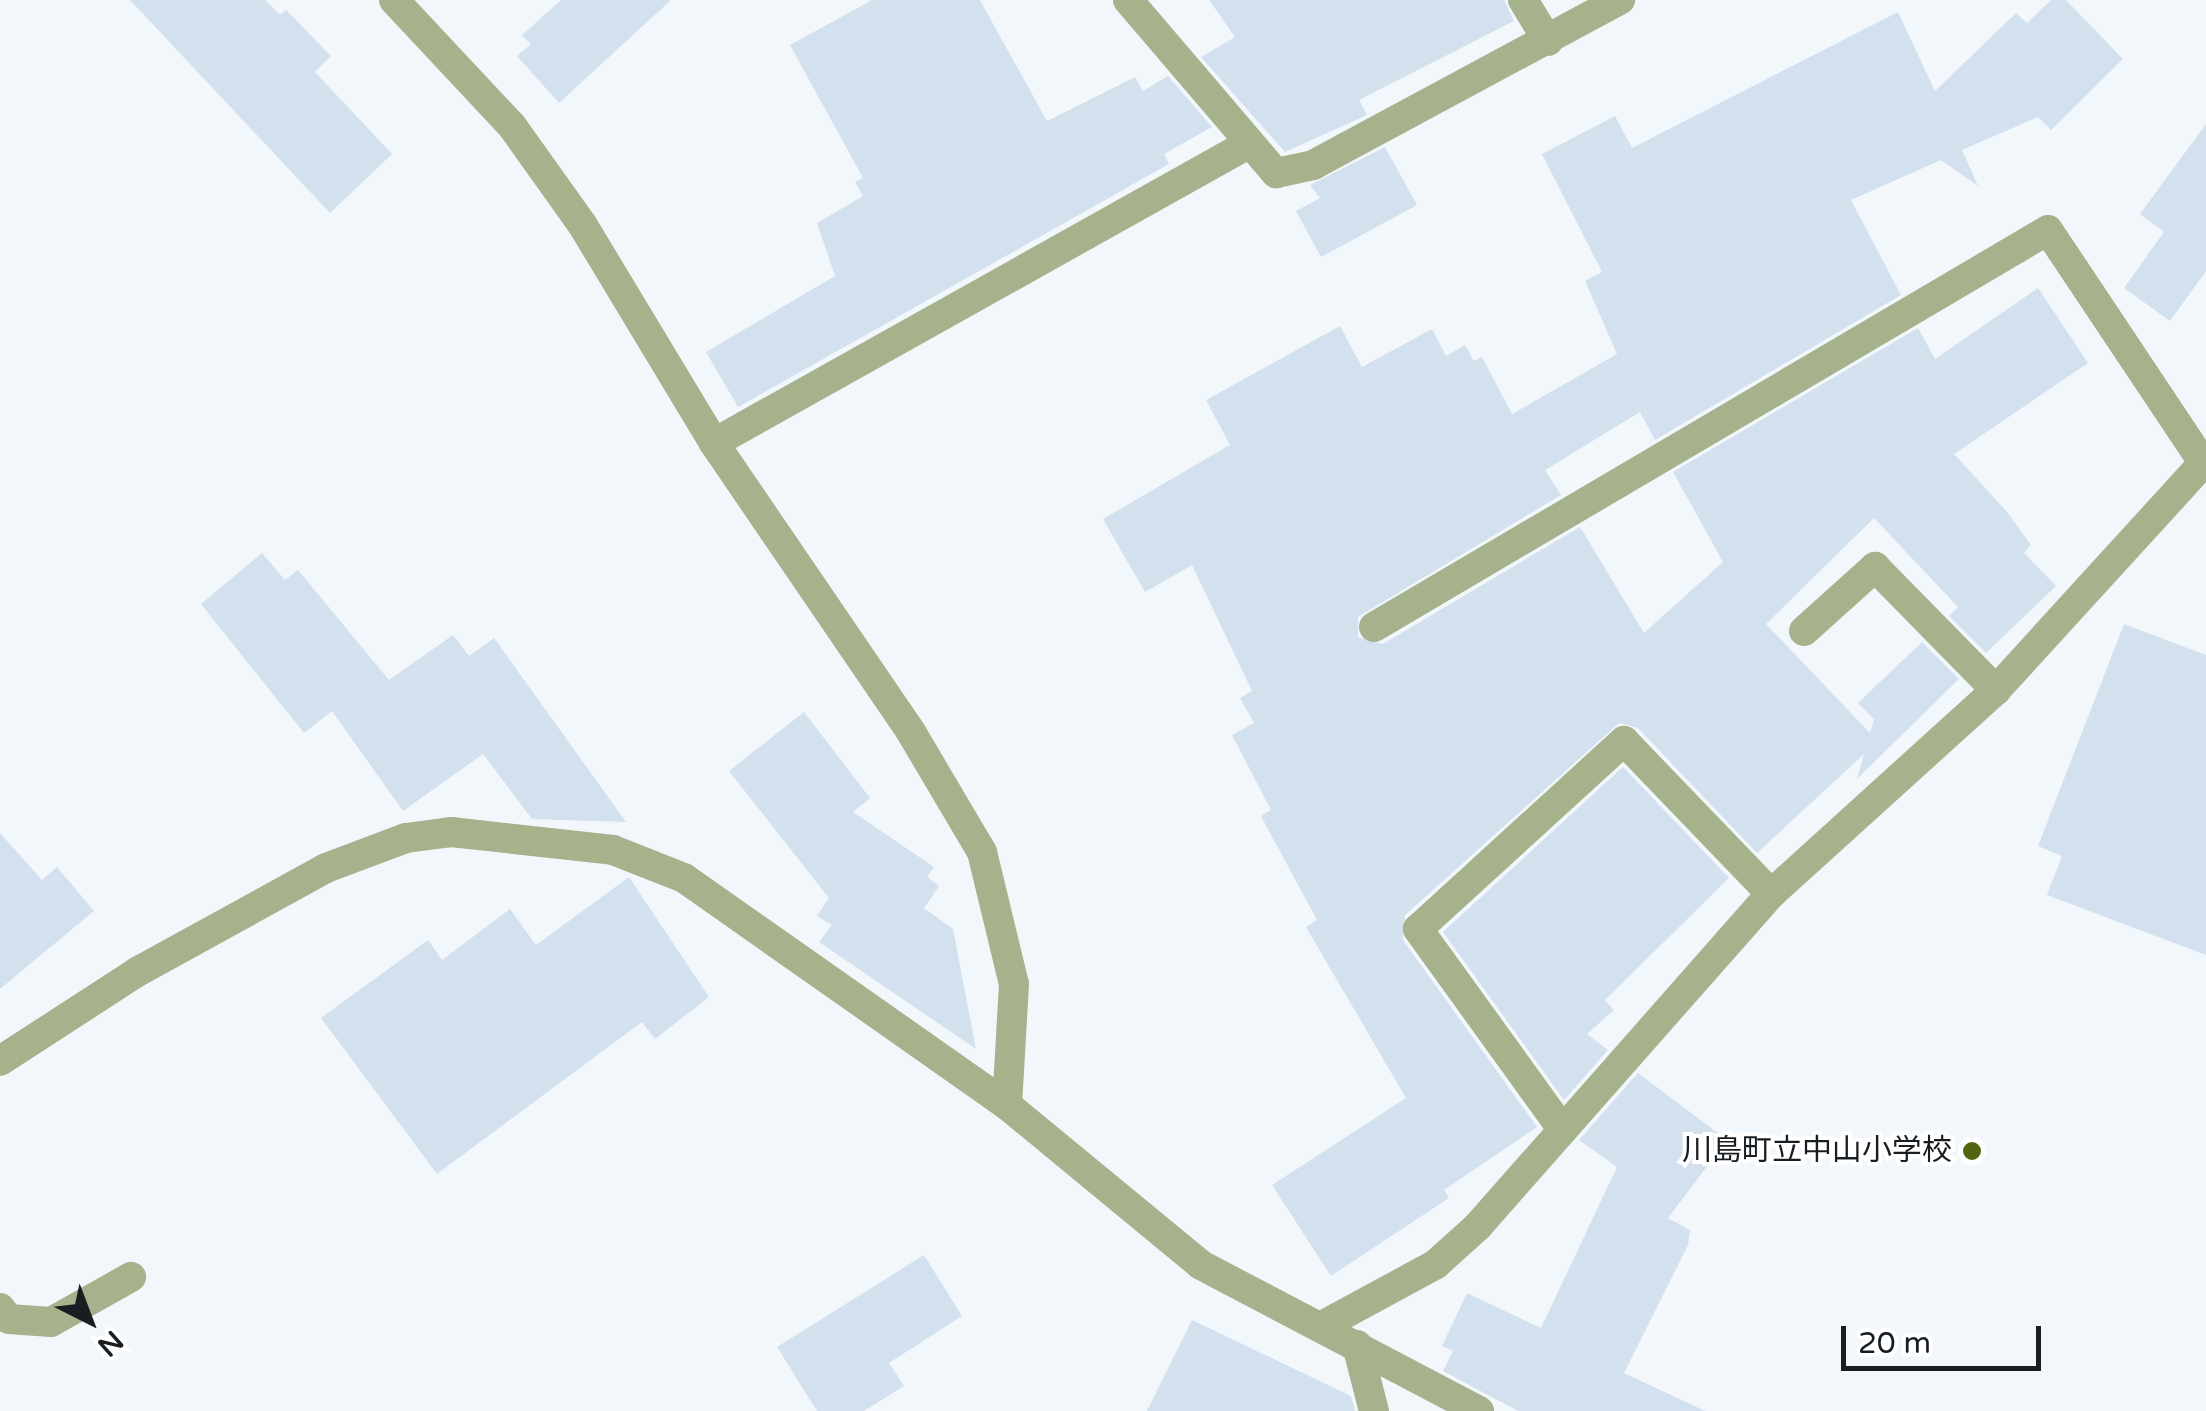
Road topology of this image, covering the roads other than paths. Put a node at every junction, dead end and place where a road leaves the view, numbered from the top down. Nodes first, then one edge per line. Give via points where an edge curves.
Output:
1 (394, 0) edge
2 (1128, 0) edge
3 (1523, 0) edge
4 (1620, 0) edge
5 (1548, 41) junction
6 (1250, 143) junction
7 (714, 443) junction
8 (2204, 461) edge
9 (1374, 628) dead end
10 (1804, 631) dead end
11 (1996, 690) junction
12 (1771, 894) junction
13 (0, 1061) edge
14 (1007, 1105) junction
15 (1560, 1126) junction
16 (130, 1277) dead end
17 (0, 1308) edge
18 (1322, 1326) junction
19 (1357, 1345) junction
20 (1374, 1411) edge
21 (1480, 1411) edge

1 - 7 street via 512,126 647,322
2 - 6 street
3 - 5 street
4 - 5 street
5 - 6 street via 1313,165 1276,173
6 - 7 street
7 - 14 street via 911,732 982,852 1014,984
8 - 9 street via 2048,230
8 - 11 street
10 - 11 street via 1875,567
11 - 12 street
12 - 15 street
12 - 15 street via 1624,741 1418,928
13 - 14 street via 137,972 326,868 406,838 452,832 613,850 684,878
14 - 18 street via 1200,1265
15 - 18 street via 1478,1226 1436,1264
16 - 17 street via 51,1322 10,1319
18 - 19 street
19 - 20 street
19 - 21 street

